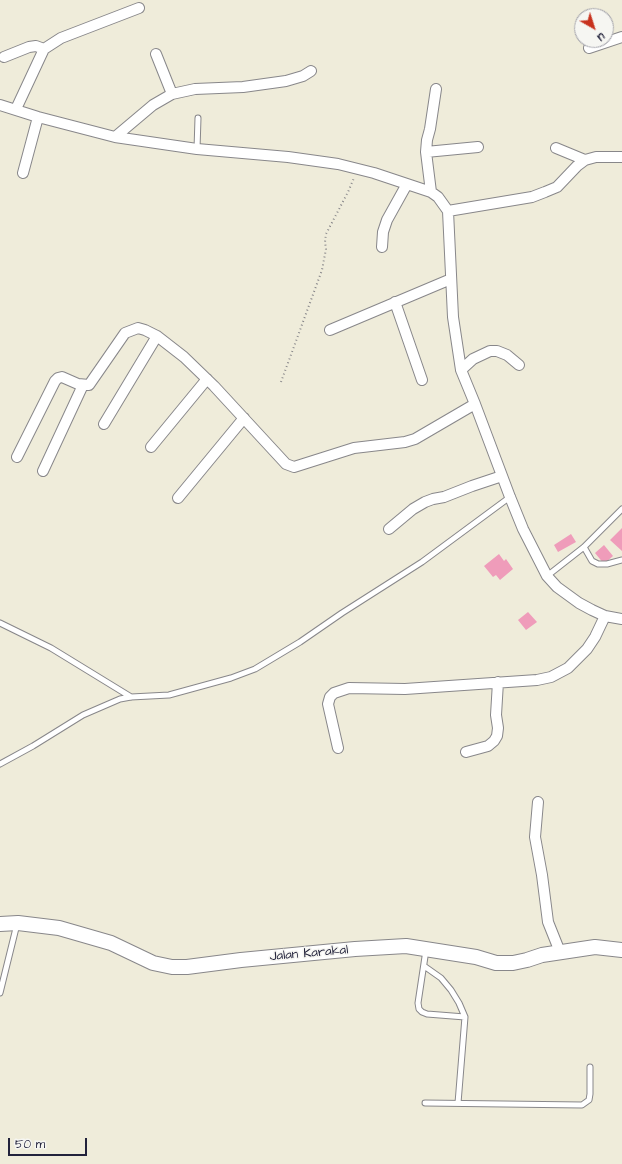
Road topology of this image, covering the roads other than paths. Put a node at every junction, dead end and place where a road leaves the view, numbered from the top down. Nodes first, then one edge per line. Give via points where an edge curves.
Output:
1 (139, 8) dead end
2 (44, 49) junction
3 (156, 54) dead end
4 (4, 57) dead end
5 (311, 71) dead end
6 (436, 89) dead end
7 (172, 94) junction
8 (0, 105) edge
9 (16, 109) junction
10 (38, 117) junction
11 (198, 118) dead end
12 (115, 137) junction
13 (478, 147) dead end
14 (556, 148) dead end
15 (197, 149) junction
16 (426, 152) junction
17 (622, 157) edge
18 (585, 160) junction
19 (23, 173) dead end
20 (407, 184) junction
21 (431, 192) junction
22 (448, 211) junction
23 (382, 247) dead end
24 (451, 279) junction
25 (395, 302) junction
26 (330, 330) dead end
27 (157, 336) junction
28 (519, 365) dead end
29 (461, 370) junction
30 (207, 378) junction
31 (422, 380) dead end
32 (83, 385) junction
33 (475, 404) junction
34 (244, 418) junction
35 (104, 424) dead end
36 (151, 447) dead end
37 (17, 457) dead end
38 (43, 471) dead end
39 (502, 476) junction
40 (510, 497) junction
41 (178, 498) dead end
42 (622, 509) edge
43 (389, 529) dead end
44 (584, 547) junction
45 (622, 560) edge
46 (547, 576) junction
47 (606, 616) junction
48 (622, 619) edge
49 (0, 623) edge
50 (498, 682) junction
51 (131, 697) junction
52 (338, 748) dead end
53 (466, 752) dead end
54 (0, 764) edge
55 (538, 802) dead end
56 (0, 924) edge
57 (18, 924) junction
58 (427, 948) junction
59 (622, 950) edge
60 (560, 952) junction
61 (424, 966) junction
62 (0, 993) edge
63 (465, 1017) junction
64 (590, 1067) dead end
65 (425, 1103) dead end
66 (458, 1103) junction

1 - 2 street via 61,38
2 - 4 street via 29,47
2 - 9 street
3 - 7 street
5 - 7 street via 286,81 243,87 195,89
6 - 16 street
7 - 12 street via 153,105
8 - 9 street
9 - 10 street
10 - 12 street
10 - 19 street
11 - 15 lane
12 - 15 street
13 - 16 street
14 - 18 street
15 - 20 street via 338,164
16 - 21 street
17 - 18 street via 596,157
18 - 22 street via 557,187 532,197
20 - 21 street
20 - 23 street via 387,220
21 - 22 street
22 - 24 street
24 - 25 street
24 - 29 street via 453,317
25 - 26 street
25 - 31 street
27 - 30 street
27 - 32 street via 138,328 125,333 90,385
27 - 35 street
28 - 29 street via 507,355 490,351 473,359
29 - 33 street
30 - 34 street
30 - 36 street
32 - 37 street via 62,377 55,381
32 - 38 street
33 - 34 street via 415,439 354,448 294,467 286,464
33 - 39 street
34 - 41 street
39 - 40 street
39 - 43 street via 425,502
40 - 46 street
40 - 51 lane via 422,562 255,669 169,695
42 - 44 lane
44 - 45 lane via 592,561 598,564
44 - 46 lane
46 - 47 street via 572,599
47 - 48 street
47 - 50 street via 587,649 561,673 537,680
49 - 51 lane via 51,648
50 - 52 street via 405,689 349,688 334,693 328,704
50 - 53 street via 497,736 488,746
51 - 54 lane via 83,715
55 - 60 street via 535,837 548,922
56 - 57 main road, Jalan Karakal
57 - 58 main road, Jalan Karakal via 59,928 110,943 153,963 172,967 362,949 406,946
57 - 62 lane
58 - 60 main road, Jalan Karakal via 496,963 527,960
58 - 61 lane
59 - 60 main road, Jalan Karakal via 595,947
61 - 63 lane via 441,978 451,990
61 - 63 lane via 419,1009 427,1014
63 - 66 lane
64 - 66 lane via 589,1100 582,1105
65 - 66 lane

